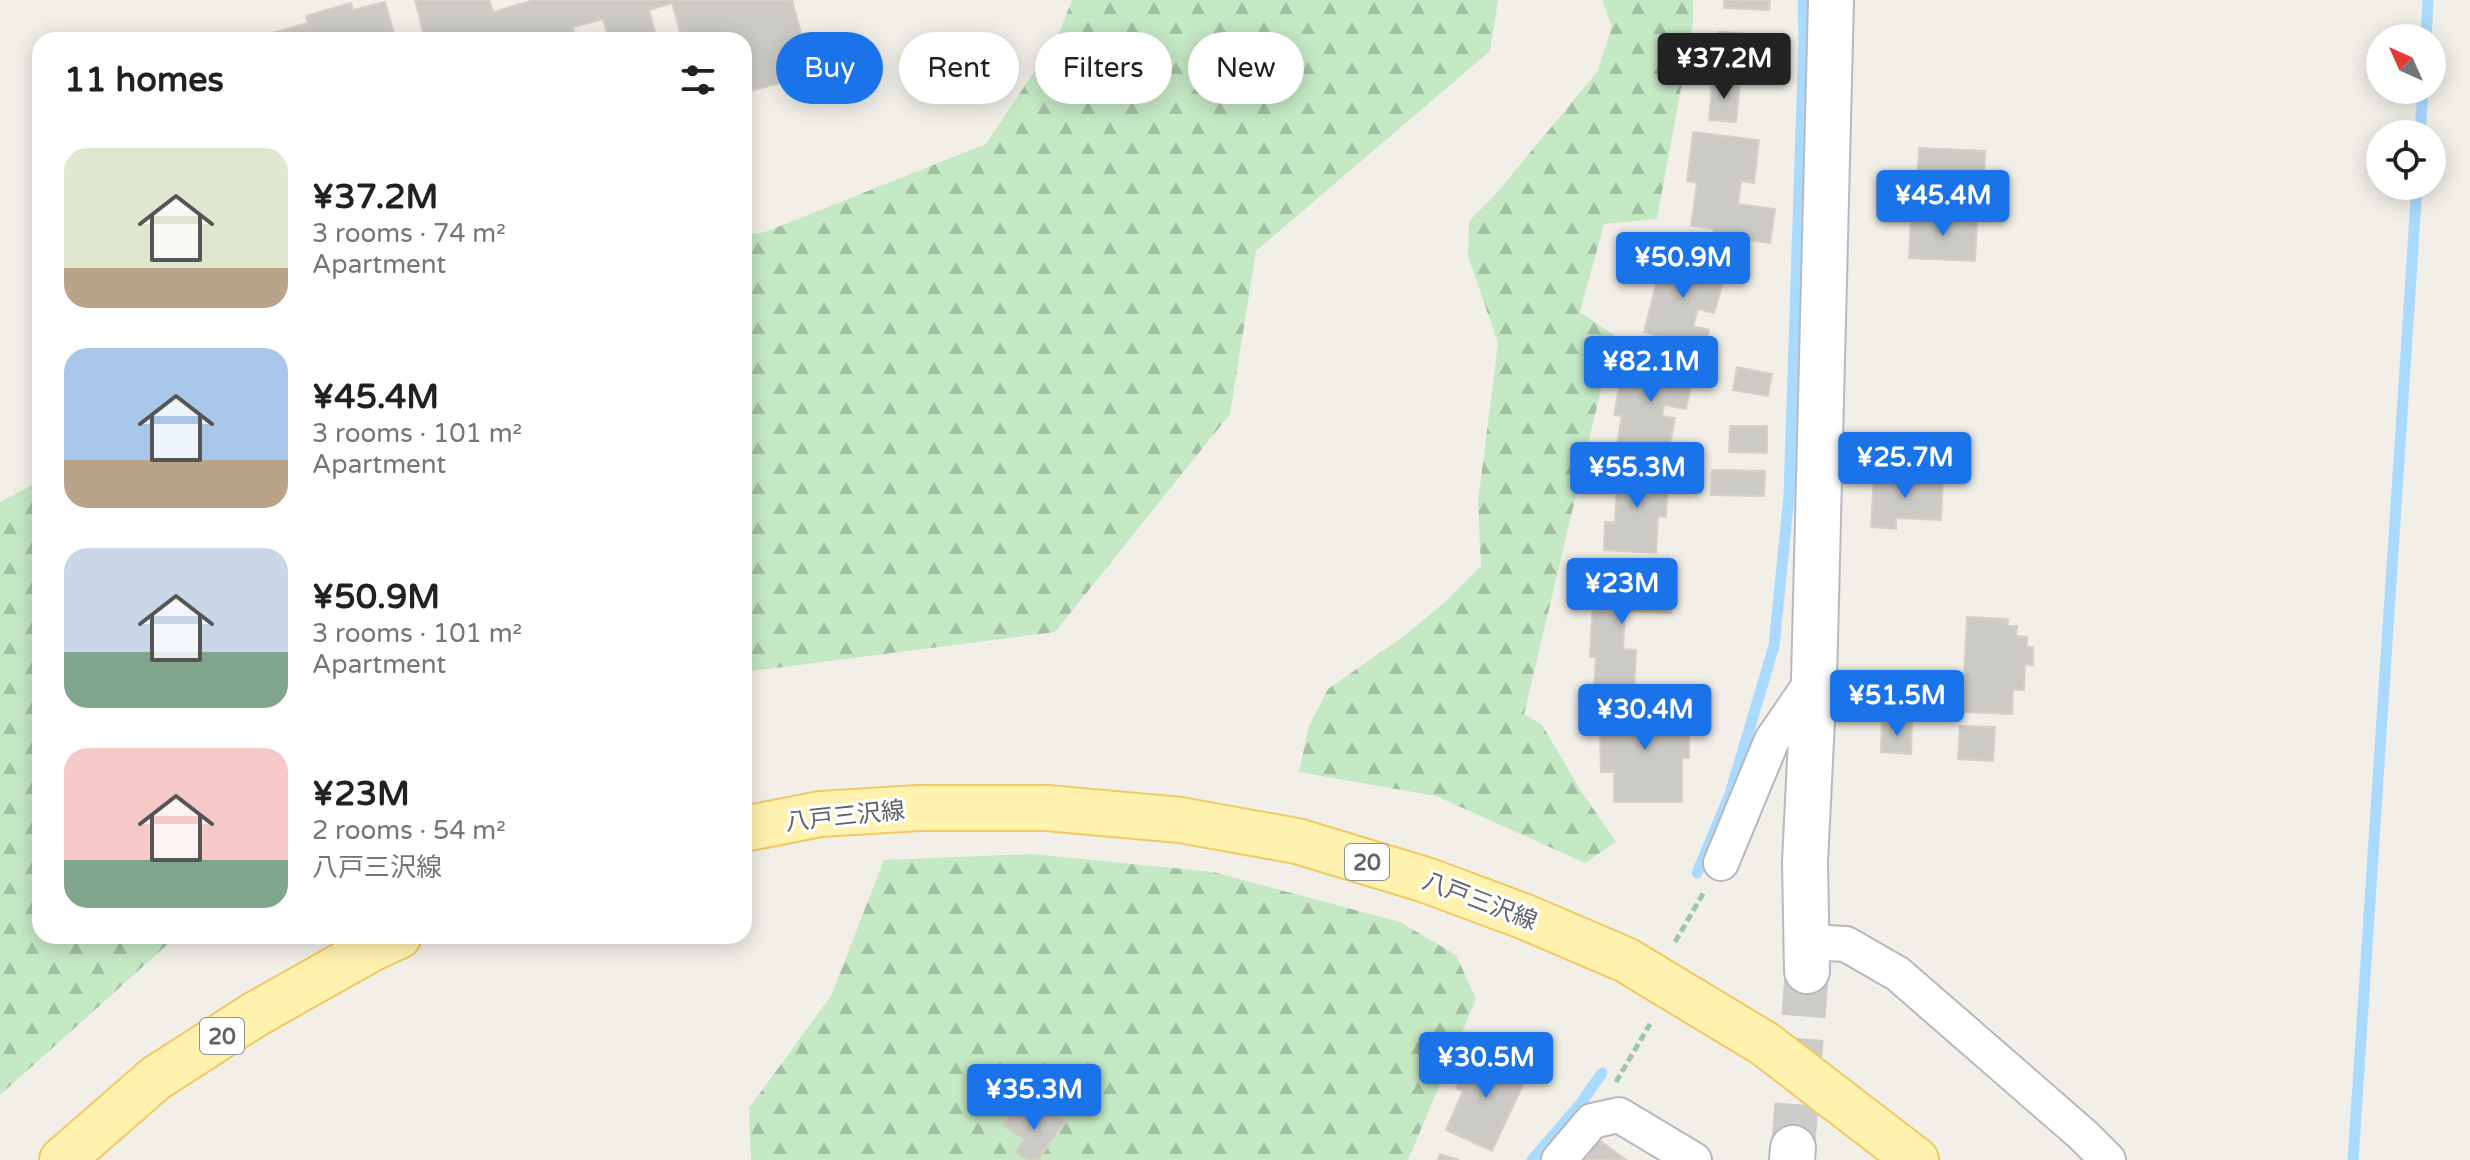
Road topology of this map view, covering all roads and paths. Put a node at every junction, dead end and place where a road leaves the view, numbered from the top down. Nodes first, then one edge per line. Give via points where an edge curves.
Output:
1 (1831, 0) edge
2 (1814, 679) junction
3 (752, 828) edge
4 (1721, 863) joint
5 (1675, 942) dead end
6 (384, 944) edge
7 (1806, 956) joint
8 (1650, 1024) dead end
9 (1592, 1121) junction
10 (62, 1160) edge
11 (1559, 1160) edge
12 (1694, 1160) edge
13 (1916, 1160) edge
14 (2108, 1160) edge

1 - 2 street
2 - 4 street via 1772,740
2 - 7 street
3 - 13 main road, 八戸三沢線 / 20 via 834,813 1047,808 1180,820 1297,841 1426,880 1626,960 1765,1044
4 - 5 path
6 - 10 main road, 20 via 254,1015 156,1078
7 - 14 street via 1846,944 1898,974
8 - 9 path
9 - 11 street
9 - 12 street via 1619,1115

